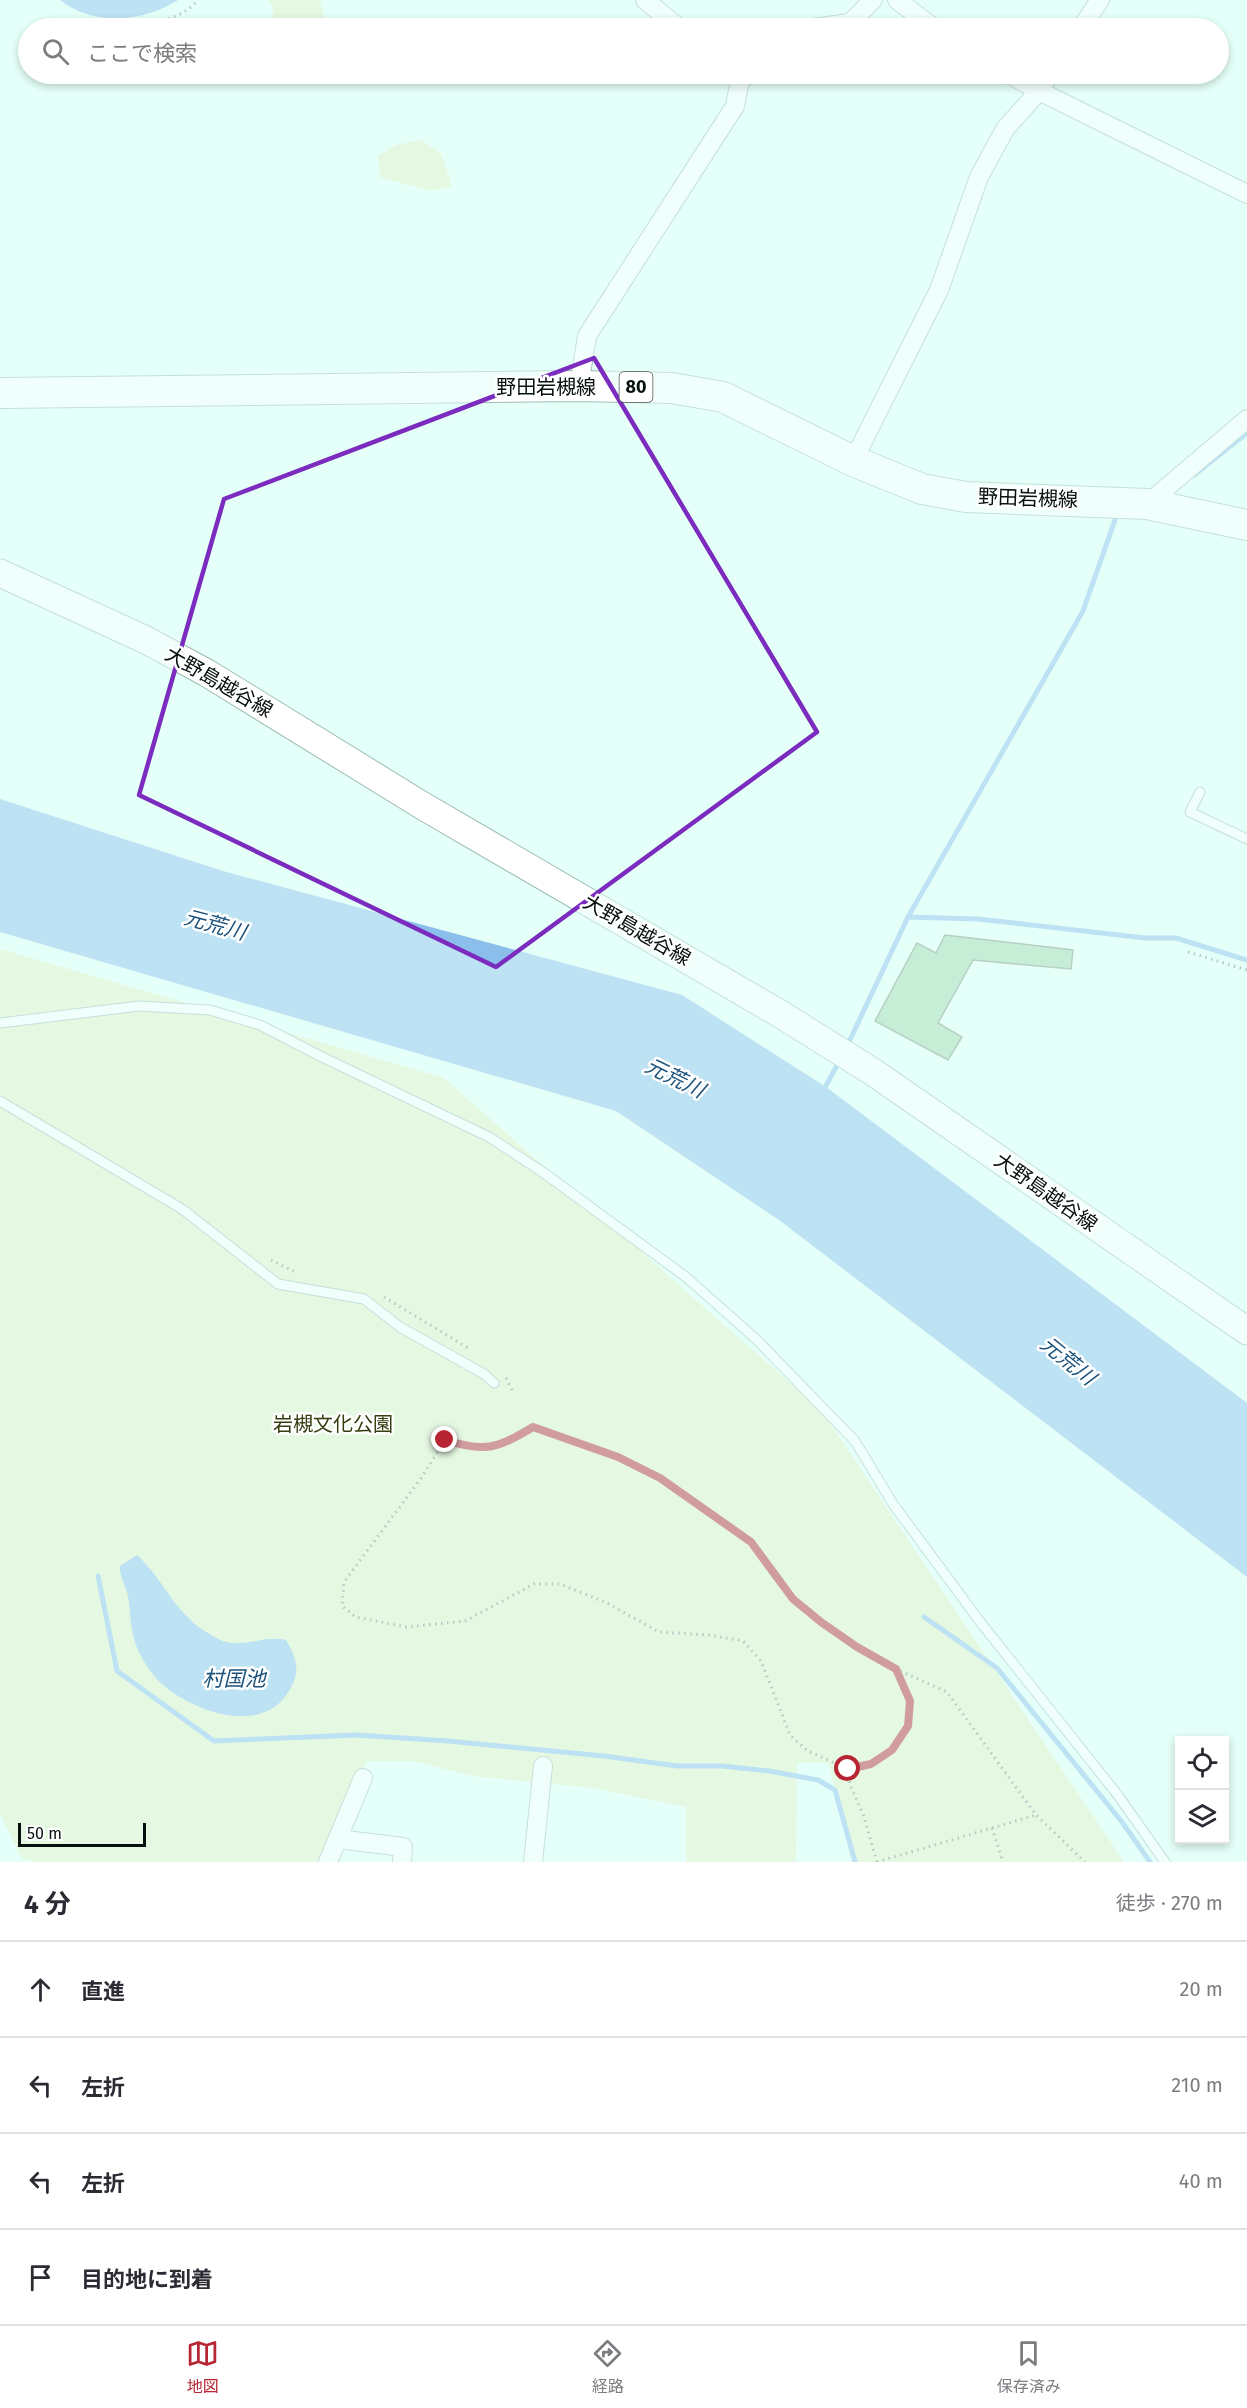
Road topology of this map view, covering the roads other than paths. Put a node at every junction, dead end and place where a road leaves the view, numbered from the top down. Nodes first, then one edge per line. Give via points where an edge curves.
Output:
1 (645, 0) edge
2 (873, 0) edge
3 (897, 0) edge
4 (1100, 0) edge
5 (667, 18) edge
6 (855, 18) edge
7 (921, 18) edge
8 (1088, 18) edge
9 (739, 84) edge
10 (1027, 84) edge
11 (1044, 84) edge
12 (1039, 91) junction
13 (1247, 194) edge
14 (579, 386) junction
15 (0, 393) edge
16 (1247, 419) edge
17 (854, 461) junction
18 (1147, 504) junction
19 (1247, 525) edge
20 (0, 573) edge
21 (1200, 792) dead end
22 (1247, 838) edge
23 (0, 1023) edge
24 (0, 1101) edge
25 (1247, 1331) edge
26 (494, 1383) dead end
27 (543, 1766) dead end
28 (363, 1778) dead end
29 (338, 1839) junction
30 (328, 1862) edge
31 (402, 1862) edge
32 (533, 1862) edge
33 (1165, 1862) edge

1 - 5 street
2 - 6 street
3 - 7 street
4 - 8 street
9 - 14 street via 735,106 586,336
10 - 12 street
11 - 12 street
12 - 13 street
12 - 17 street via 1005,129 980,177 939,290
14 - 15 main road, 野田岩槻線 / 80
14 - 17 main road, 野田岩槻線 / 80 via 672,388 723,397
16 - 18 street
17 - 18 main road, 野田岩槻線 / 80 via 922,489 966,497
18 - 19 main road, 野田岩槻線 / 80
20 - 25 main road, 大野島越谷線 via 146,640 207,673 423,806 782,1015 873,1072
21 - 22 lane via 1190,812
23 - 33 lane via 139,1006 210,1010 260,1024 489,1137 544,1173 686,1277 756,1339 855,1441 893,1504
24 - 26 lane via 182,1209 278,1284 364,1299 400,1327
27 - 32 street
28 - 29 street
29 - 30 street
29 - 31 street via 403,1847

